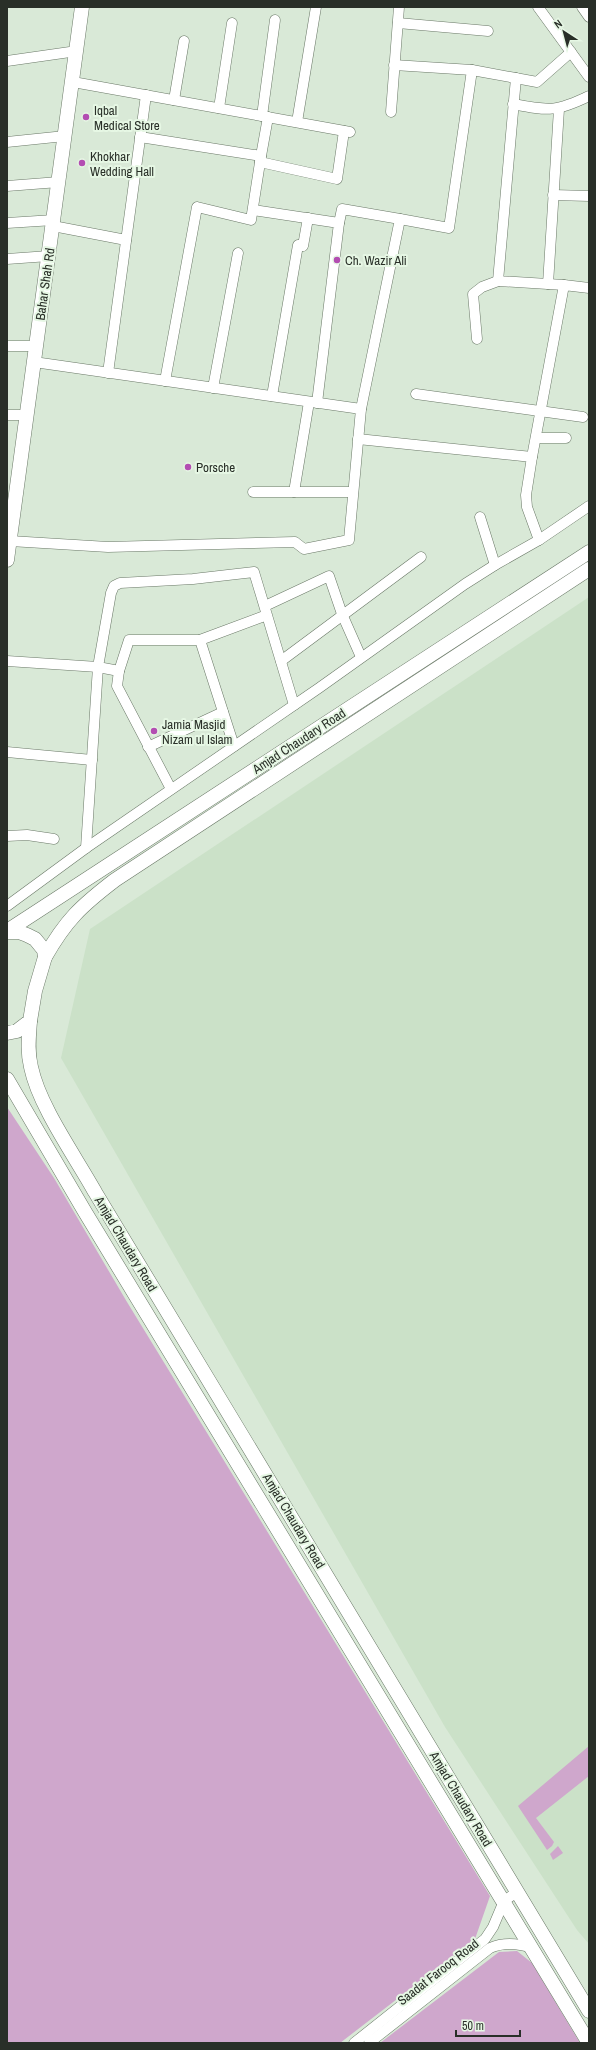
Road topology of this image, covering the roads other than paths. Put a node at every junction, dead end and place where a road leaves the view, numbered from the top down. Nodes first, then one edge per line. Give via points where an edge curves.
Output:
1 (82, 7) edge
2 (316, 7) edge
3 (399, 7) edge
4 (538, 7) edge
5 (582, 7) edge
6 (589, 17) edge
7 (275, 20) dead end
8 (398, 23) junction
9 (232, 24) dead end
10 (488, 31) dead end
11 (184, 41) dead end
12 (77, 51) junction
13 (571, 52) junction
14 (7, 61) edge
15 (394, 65) junction
16 (472, 70) junction
17 (589, 77) edge
18 (516, 78) junction
19 (72, 82) junction
20 (146, 95) junction
21 (589, 96) edge
22 (174, 100) junction
23 (513, 104) junction
24 (220, 108) junction
25 (559, 108) junction
26 (391, 112) dead end
27 (265, 117) junction
28 (297, 122) junction
29 (65, 136) junction
30 (140, 137) junction
31 (7, 142) edge
32 (261, 159) junction
33 (59, 182) junction
34 (7, 186) edge
35 (554, 195) junction
36 (589, 196) edge
37 (253, 210) junction
38 (308, 218) junction
39 (400, 219) junction
40 (7, 223) edge
41 (53, 223) junction
42 (339, 223) junction
43 (126, 240) junction
44 (238, 253) dead end
45 (49, 256) junction
46 (7, 259) edge
47 (498, 281) junction
48 (548, 284) junction
49 (564, 285) junction
50 (589, 288) edge
51 (478, 339) dead end
52 (7, 346) edge
53 (36, 346) junction
54 (34, 362) junction
55 (108, 373) junction
56 (165, 381) junction
57 (213, 388) junction
58 (416, 394) dead end
59 (272, 396) junction
60 (313, 402) junction
61 (361, 409) junction
62 (541, 412) junction
63 (7, 415) edge
64 (27, 415) junction
65 (583, 417) dead end
66 (536, 438) junction
67 (566, 438) dead end
68 (358, 439) junction
69 (532, 458) junction
70 (253, 492) dead end
71 (294, 492) junction
72 (354, 492) junction
73 (589, 506) edge
74 (10, 512) edge
75 (480, 517) dead end
76 (538, 540) junction
77 (10, 541) junction
78 (589, 552) edge
79 (422, 557) dead end
80 (7, 560) edge
81 (495, 565) junction
82 (589, 569) edge
83 (266, 611) junction
84 (342, 614) junction
85 (200, 640) junction
86 (361, 656) junction
87 (7, 661) edge
88 (281, 661) junction
89 (98, 667) junction
90 (119, 671) junction
91 (294, 705) junction
92 (223, 712) junction
93 (234, 746) junction
94 (148, 747) junction
95 (7, 752) edge
96 (92, 760) junction
97 (171, 789) junction
98 (7, 836) edge
99 (54, 839) dead end
100 (86, 848) junction
101 (7, 906) edge
102 (8, 931) edge
103 (45, 957) junction
104 (30, 1021) junction
105 (7, 1033) edge
106 (7, 1079) edge
107 (517, 1892) junction
108 (504, 1901) junction
109 (532, 1948) junction
110 (589, 2011) edge
111 (367, 2041) edge
112 (354, 2043) edge
113 (589, 2043) edge

1 - 12 main road, Bahar Shah Rd
2 - 28 street
3 - 8 street
4 - 13 street
5 - 6 street
7 - 27 street
8 - 10 street
8 - 15 street
9 - 24 street
11 - 22 street
12 - 14 street
12 - 19 main road, Bahar Shah Rd
13 - 17 street
13 - 18 street via 537,82
15 - 16 street
15 - 26 street
16 - 18 street
16 - 39 street via 449,228
18 - 23 street
19 - 20 street
19 - 29 main road, Bahar Shah Rd
20 - 22 street
20 - 30 street
21 - 25 street
22 - 24 street
23 - 25 street
23 - 47 street
24 - 27 street
25 - 35 street
27 - 28 street
27 - 32 street
28 - 32 street via 347,131 337,179
29 - 31 street
29 - 33 main road, Bahar Shah Rd
30 - 32 street
30 - 43 street
32 - 37 street
33 - 34 street
33 - 41 main road, Bahar Shah Rd
35 - 36 street
35 - 48 street
37 - 38 street
37 - 56 street via 251,220 196,207
38 - 42 street
38 - 59 street via 303,246 298,245
39 - 42 street via 342,210
39 - 61 street
40 - 41 street
41 - 43 street
41 - 45 main road, Bahar Shah Rd
42 - 60 street
43 - 55 street
44 - 57 street
45 - 46 street
45 - 53 main road, Bahar Shah Rd
47 - 48 street
47 - 51 street via 482,287 473,294
48 - 49 street
49 - 50 street
49 - 62 street
52 - 53 street
53 - 54 main road, Bahar Shah Rd
54 - 55 street
54 - 64 main road, Bahar Shah Rd
55 - 56 street
56 - 57 street
57 - 59 street
58 - 62 street
59 - 60 street
60 - 61 street
60 - 71 street
61 - 68 street
62 - 65 street
62 - 66 street
63 - 64 street
64 - 74 main road, Bahar Shah Rd
66 - 67 street
66 - 69 street
68 - 69 street
68 - 72 street
69 - 76 street via 526,495 527,507
70 - 71 street
71 - 72 street
72 - 77 street via 349,540 304,549 295,542 108,547
73 - 76 street
74 - 77 main road, Bahar Shah Rd
75 - 81 street
76 - 81 street
77 - 80 main road, Bahar Shah Rd
78 - 102 main road, Amjad Chaudary Road
79 - 84 street
81 - 86 street
82 - 103 main road, Amjad Chaudary Road via 115,880 84,904 70,919
83 - 84 street via 329,576
83 - 85 street
83 - 88 street
83 - 89 street via 254,572 120,583 114,586 111,593
84 - 86 street
84 - 88 street
85 - 90 street via 129,640
85 - 92 street
86 - 91 street
87 - 89 street
88 - 91 street
89 - 90 street
89 - 96 street
90 - 94 street via 117,686
91 - 93 street
92 - 93 street
92 - 94 street
93 - 97 street
94 - 97 street
95 - 96 street
96 - 100 street
97 - 100 street
98 - 99 street via 28,835
100 - 101 street
102 - 103 main road via 19,932 35,939 44,950
103 - 104 main road, Amjad Chaudary Road
104 - 105 main road via 17,1031
104 - 107 main road, Amjad Chaudary Road via 30,1066 36,1088 47,1109
106 - 108 main road, Amjad Chaudary Road via 85,1212
107 - 108 street
107 - 110 main road, Amjad Chaudary Road
108 - 109 main road, Amjad Chaudary Road
108 - 111 street, Saadat Farooq Road via 485,1939
109 - 111 street, Saadat Farooq Road via 510,1944 499,1944 490,1948
109 - 113 main road, Amjad Chaudary Road
111 - 112 street, Saadat Farooq Road

